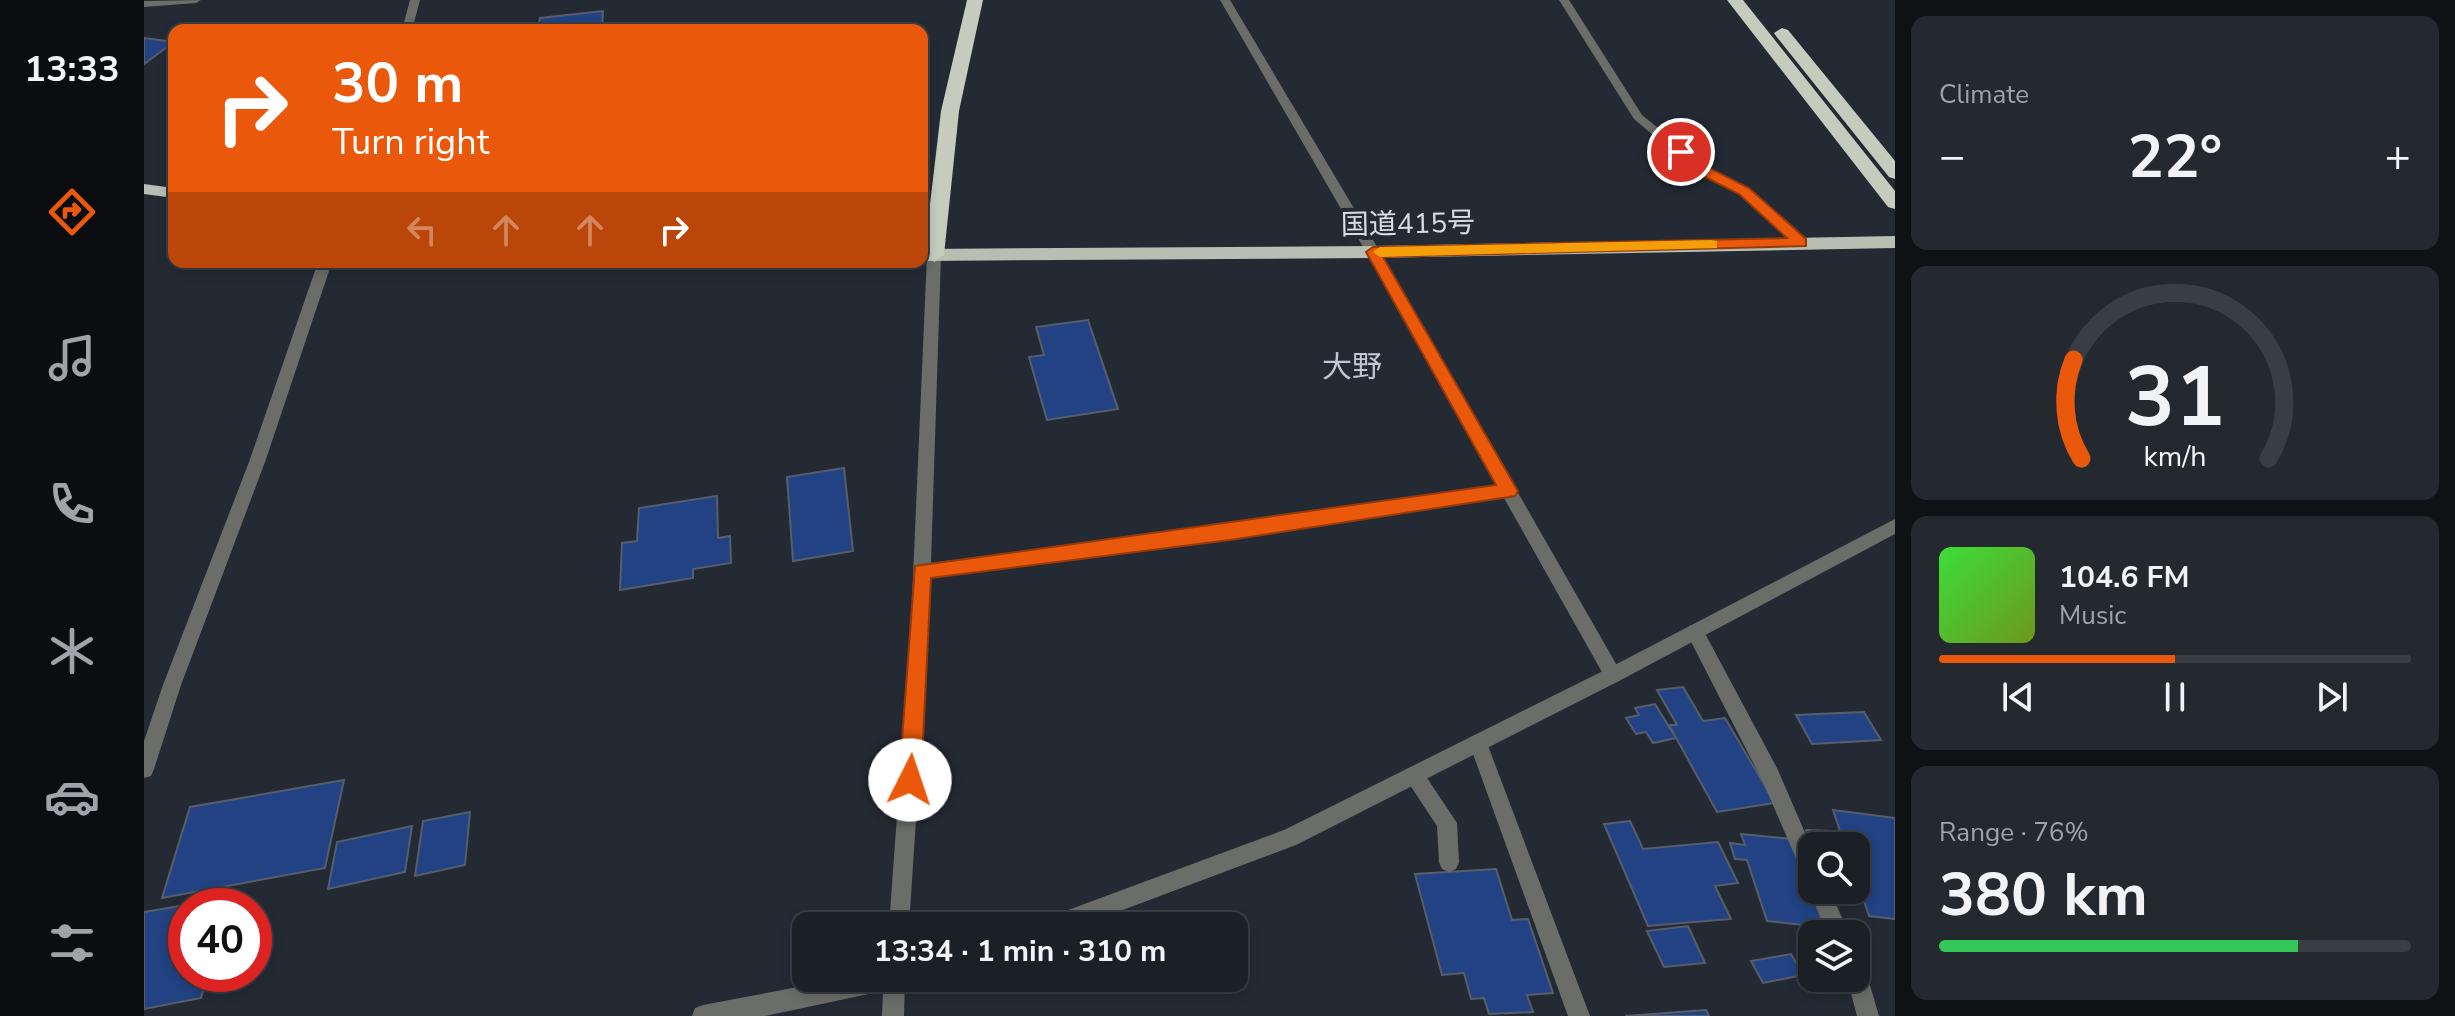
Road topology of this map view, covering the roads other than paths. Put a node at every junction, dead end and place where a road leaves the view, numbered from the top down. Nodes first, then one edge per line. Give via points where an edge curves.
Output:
1 (196, 0) edge
2 (415, 0) edge
3 (975, 0) edge
4 (1225, 0) edge
5 (1564, 0) edge
6 (1735, 0) edge
7 (1756, 0) edge
8 (144, 4) edge
9 (409, 24) edge
10 (1895, 173) edge
11 (144, 189) edge
12 (168, 192) edge
13 (1895, 203) edge
14 (1895, 242) edge
15 (1801, 243) junction
16 (1373, 252) junction
17 (928, 255) edge
18 (323, 268) edge
19 (928, 268) edge
20 (1509, 491) junction
21 (1895, 526) edge
22 (922, 571) junction
23 (1695, 632) junction
24 (1613, 675) junction
25 (1478, 743) junction
26 (144, 769) edge
27 (1414, 776) junction
28 (1798, 840) edge
29 (1449, 862) dead end
30 (900, 912) edge
31 (1090, 912) edge
32 (831, 992) edge
33 (894, 992) edge
34 (1861, 992) edge
35 (703, 1016) edge
36 (893, 1016) edge
37 (1579, 1016) edge
38 (1868, 1016) edge

1 - 8 street
2 - 9 street
3 - 17 highway via 950,111
4 - 16 street
5 - 15 street via 1638,117 1702,170 1744,191
6 - 13 highway
7 - 10 highway
11 - 12 highway
14 - 15 highway, 国道415号
15 - 16 highway, 国道415号
16 - 17 highway, 国道415号
16 - 20 street
18 - 26 street
19 - 22 street
20 - 22 street
20 - 24 street
21 - 23 street
22 - 30 street
23 - 24 street
23 - 28 street
24 - 25 street
25 - 27 street
25 - 37 street
27 - 29 street via 1447,823
27 - 31 street via 1289,838
32 - 35 street
33 - 36 street
34 - 38 street

